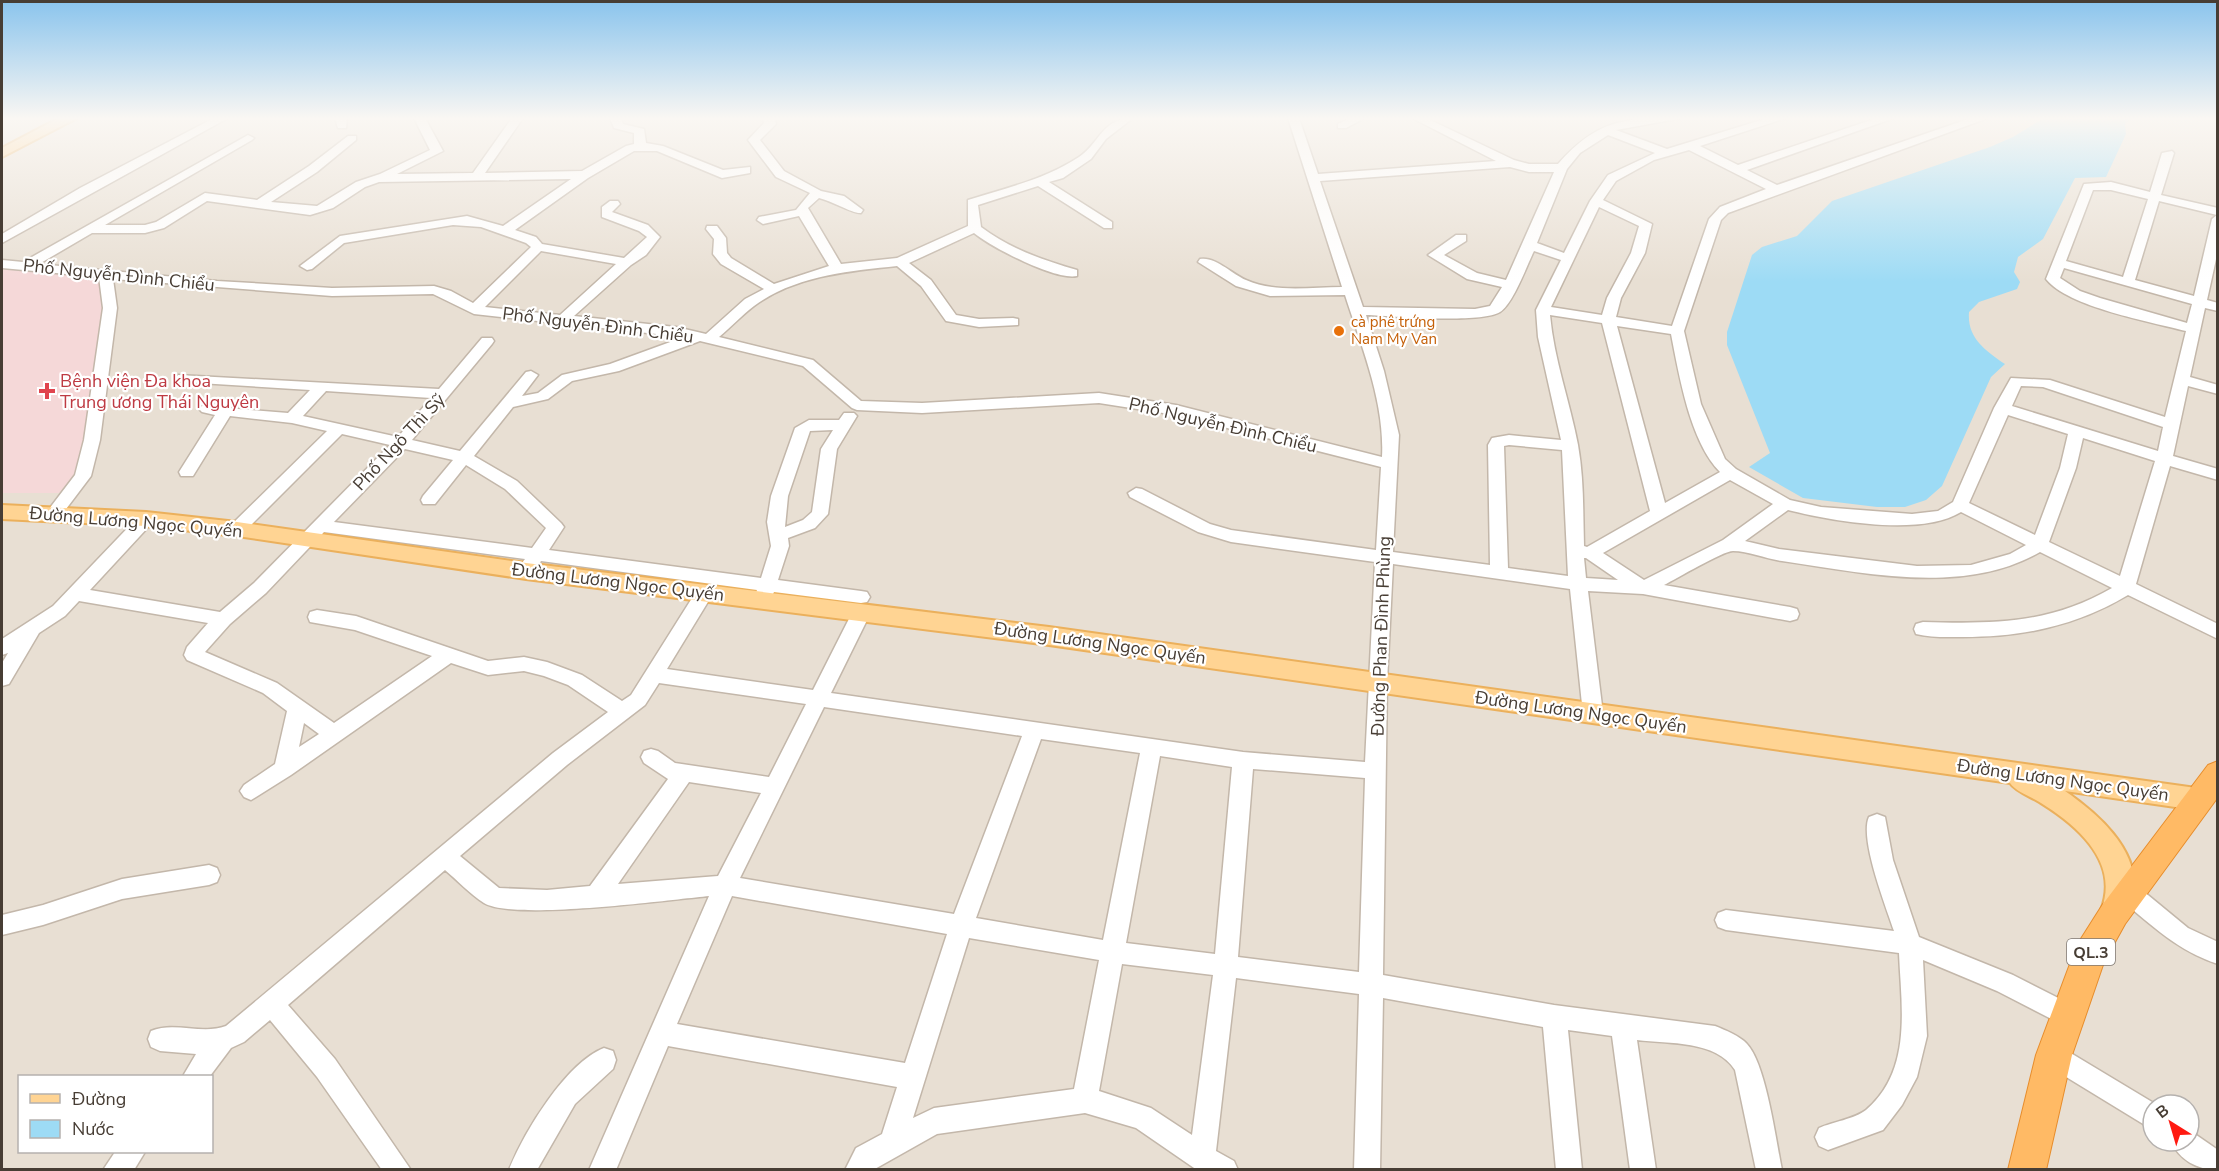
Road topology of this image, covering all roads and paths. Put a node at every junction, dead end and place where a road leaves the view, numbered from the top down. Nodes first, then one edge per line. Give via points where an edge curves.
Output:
1 (119, 173) edge
2 (189, 173) edge
3 (307, 173) edge
4 (391, 173) edge
5 (588, 173) edge
6 (779, 173) edge
7 (1063, 173) edge
8 (1309, 173) edge
9 (1382, 173) edge
10 (1559, 173) edge
11 (1619, 173) edge
12 (1744, 173) edge
13 (1824, 173) edge
14 (2162, 173) edge
15 (478, 175) joint
16 (584, 175) junction
17 (382, 177) junction
18 (1311, 178) junction
19 (1042, 183) junction
20 (1776, 189) junction
21 (817, 194) junction
22 (2154, 196) junction
23 (1596, 201) junction
24 (260, 204) junction
25 (614, 204) dead end
26 (857, 210) dead end
27 (802, 212) junction
28 (2217, 212) edge
29 (2217, 219) edge
30 (763, 220) dead end
31 (1108, 225) dead end
32 (975, 228) junction
33 (92, 229) junction
34 (712, 229) dead end
35 (505, 231) junction
36 (1461, 238) dead end
37 (2, 239) edge
38 (1530, 245) junction
39 (538, 247) junction
40 (1567, 258) junction
41 (626, 262) junction
42 (900, 262) junction
43 (1205, 262) dead end
44 (2059, 263) junction
45 (2, 264) edge
46 (27, 265) junction
47 (307, 266) dead end
48 (837, 268) junction
49 (105, 273) junction
50 (1072, 273) dead end
51 (2128, 282) junction
52 (1510, 285) junction
53 (773, 289) junction
54 (1349, 291) junction
55 (2201, 302) junction
56 (2217, 307) edge
57 (474, 310) junction
58 (1543, 310) junction
59 (1356, 311) junction
60 (563, 319) junction
61 (1608, 320) junction
62 (1013, 322) dead end
63 (2194, 329) junction
64 (1677, 331) junction
65 (703, 338) junction
66 (487, 341) dead end
67 (531, 375) dead end
68 (2182, 375) junction
69 (183, 378) dead end
70 (2217, 380) edge
71 (321, 388) junction
72 (2217, 390) edge
73 (445, 394) junction
74 (507, 404) junction
75 (857, 405) junction
76 (2002, 408) junction
77 (207, 409) dead end
78 (225, 411) junction
79 (292, 418) junction
80 (2170, 424) junction
81 (843, 425) junction
82 (338, 429) junction
83 (2077, 431) junction
84 (403, 441) junction
85 (1570, 446) junction
86 (464, 457) junction
87 (2164, 458) junction
88 (1390, 464) junction
89 (187, 472) dead end
90 (1730, 472) junction
91 (2217, 475) edge
92 (1136, 493) dead end
93 (429, 500) dead end
94 (1785, 504) junction
95 (1960, 505) junction
96 (2, 512) edge
97 (1659, 512) junction
98 (54, 513) junction
99 (146, 519) junction
100 (237, 529) junction
101 (313, 532) junction
102 (780, 535) junction
103 (1729, 544) junction
104 (2040, 544) junction
105 (1582, 552) junction
106 (1383, 557) junction
107 (532, 562) junction
108 (1499, 573) junction
109 (1579, 584) junction
110 (1643, 588) junction
111 (2126, 588) junction
112 (705, 592) junction
113 (765, 592) junction
114 (78, 594) junction
115 (862, 605) junction
116 (1790, 614) dead end
117 (317, 617) dead end
118 (223, 619) junction
119 (2216, 627) edge
120 (1923, 629) dead end
121 (31, 631) junction
122 (2, 648) edge
123 (450, 654) junction
124 (655, 675) junction
125 (2, 679) edge
126 (1377, 682) junction
127 (817, 697) junction
128 (298, 708) junction
129 (623, 712) junction
130 (1593, 714) junction
131 (1035, 729) junction
132 (334, 734) junction
133 (1151, 747) junction
134 (651, 757) dead end
135 (1243, 760) junction
136 (1986, 768) junction
137 (284, 769) junction
138 (1376, 771) junction
139 (685, 772) junction
140 (2217, 773) edge
141 (774, 786) junction
142 (251, 791) dead end
143 (2196, 799) junction
144 (1877, 823) dead end
145 (444, 856) junction
146 (209, 875) dead end
147 (725, 885) junction
148 (597, 895) junction
149 (2131, 905) junction
150 (1726, 920) dead end
151 (2, 925) edge
152 (961, 926) junction
153 (1910, 944) junction
154 (1113, 952) junction
155 (2217, 952) edge
156 (1226, 966) junction
157 (1370, 984) junction
158 (271, 1003) junction
159 (2067, 1015) junction
160 (1554, 1017) junction
161 (1623, 1026) junction
162 (662, 1033) junction
163 (160, 1039) dead end
164 (222, 1041) junction
165 (2054, 1055) junction
166 (604, 1060) dead end
167 (196, 1075) edge
168 (912, 1077) junction
169 (1085, 1100) junction
170 (2141, 1110) edge
171 (2035, 1129) junction
172 (1828, 1137) dead end
173 (892, 1143) junction
174 (131, 1153) edge
175 (2199, 1153) edge
176 (1202, 1158) junction
177 (2217, 1167) edge
178 (116, 1170) edge
179 (398, 1170) edge
180 (522, 1170) edge
181 (602, 1170) edge
182 (858, 1170) edge
183 (1225, 1170) edge
184 (1367, 1170) edge
185 (1569, 1170) edge
186 (1643, 1170) edge
187 (1769, 1170) edge
188 (2027, 1170) edge
189 (2037, 1170) edge

1 - 37 street
2 - 33 street
3 - 24 street
4 - 17 street
5 - 16 street
6 - 21 street
7 - 19 street
8 - 18 street, Đường Phan Đình Phùng
9 - 18 street
10 - 38 street
11 - 23 street
12 - 20 street
13 - 20 street
14 - 22 street
15 - 16 street
15 - 17 street
16 - 35 street
17 - 24 street via 362,181 325,209 310,211
18 - 54 street, Đường Phan Đình Phùng
19 - 31 street
19 - 32 street via 972,203
20 - 64 street via 1724,210 1715,219
21 - 26 street via 840,199
21 - 27 street via 802,207
22 - 28 street
22 - 44 street via 2111,186 2088,187
22 - 51 street
23 - 40 street
23 - 61 street via 1641,220 1646,226
24 - 33 street via 205,197 160,225 145,229
25 - 41 street via 606,214 643,226 654,237
27 - 30 street
27 - 48 street
29 - 55 street
32 - 42 street
32 - 50 street via 1004,249
33 - 46 street
34 - 53 street via 720,238 720,254 726,261
35 - 39 street via 531,240
35 - 47 street via 467,220 340,240
36 - 52 street via 1435,255 1472,276
38 - 40 street
38 - 52 street
39 - 41 street
39 - 57 street
40 - 58 street
41 - 60 street
42 - 48 street
42 - 62 street via 926,283 951,318 979,323
43 - 54 street via 1241,283 1270,292
44 - 51 street
44 - 63 street via 2053,279 2063,290
45 - 46 street, Phố Nguyễn Đình Chiểu
46 - 49 street, Phố Nguyễn Đình Chiểu
48 - 53 street
49 - 57 street, Phố Nguyễn Đình Chiểu via 332,292 434,290
49 - 98 street via 110,308 92,440 83,476
51 - 55 street
52 - 59 street via 1495,309 1475,313
53 - 65 street
54 - 59 street, Đường Phan Đình Phùng
55 - 56 street
55 - 63 street
57 - 60 street, Phố Nguyễn Đình Chiểu
58 - 61 street
58 - 85 street via 1545,338
59 - 88 street, Đường Phan Đình Phùng via 1377,371 1391,435
60 - 65 street, Phố Nguyễn Đình Chiểu via 676,331
61 - 64 street
61 - 97 street
63 - 68 street
64 - 90 street via 1693,404 1718,461
65 - 74 street via 614,368 567,378 543,396
65 - 75 street, Phố Nguyễn Đình Chiểu via 808,363
66 - 73 street, Phố Ngô Thì Sỹ
67 - 74 street
68 - 70 street
68 - 72 street
68 - 80 street
69 - 71 street
71 - 73 street
71 - 79 street
73 - 84 street, Phố Ngô Thì Sỹ
74 - 86 street
75 - 81 street
75 - 88 street, Phố Nguyễn Đình Chiểu via 922,408 1099,398 1176,410
76 - 80 street via 2016,381 2032,380
76 - 83 street
76 - 95 street
77 - 78 street
78 - 79 street
78 - 89 street
79 - 82 street
80 - 87 street
81 - 102 street via 830,449 820,514 808,524
81 - 102 street via 803,428 777,507 775,522
82 - 84 street
82 - 100 street
83 - 87 street
83 - 104 street
84 - 86 street
84 - 101 street, Phố Ngô Thì Sỹ
85 - 105 street
85 - 108 street via 1509,440 1496,445
86 - 93 street
86 - 107 street via 511,485 554,525 555,530
87 - 91 street
87 - 111 street
88 - 106 street, Đường Phan Đình Phùng
90 - 94 street
90 - 97 street
92 - 106 street via 1204,528 1231,536
94 - 95 street via 1853,517 1912,520 1942,516
94 - 103 street
95 - 104 street
96 - 98 main road, Đường Lương Ngọc Quyến
97 - 105 street
98 - 99 main road, Đường Lương Ngọc Quyến
99 - 100 main road, Đường Lương Ngọc Quyến
99 - 114 street
100 - 101 main road, Đường Lương Ngọc Quyến
101 - 107 main road, Đường Lương Ngọc Quyến
101 - 118 street, Phố Ngô Thì Sỹ via 260,588
102 - 113 street
103 - 104 street via 1779,555 1917,572 1971,571 2016,558
103 - 110 street
104 - 111 street
105 - 109 street
105 - 110 street
106 - 108 street
106 - 126 street, Đường Phan Đình Phùng
107 - 112 main road, Đường Lương Ngọc Quyến
107 - 113 street
108 - 109 street
109 - 110 street
109 - 130 street
110 - 116 street
111 - 119 street
111 - 120 street via 2085,611 2043,624 1996,632
112 - 113 main road, Đường Lương Ngọc Quyến
112 - 124 street
113 - 115 main road, Đường Lương Ngọc Quyến
114 - 118 street
114 - 121 street
115 - 126 main road, Đường Lương Ngọc Quyến
115 - 127 street
117 - 123 street via 356,623
118 - 128 street, Phố Ngô Thì Sỹ via 194,655 270,688
121 - 122 street
121 - 125 street
123 - 129 street via 488,669 524,664 547,669 575,680
123 - 132 street
124 - 127 street
124 - 129 street via 638,700
126 - 130 main road, Đường Lương Ngọc Quyến
126 - 138 street, Đường Phan Đình Phùng
127 - 131 street
127 - 141 street
128 - 132 street
128 - 137 street
129 - 145 street
130 - 136 main road, Đường Lương Ngọc Quyến
131 - 133 street
131 - 152 street
132 - 137 street
133 - 135 street
133 - 154 street
134 - 139 street via 665,769
135 - 138 street
135 - 156 street
136 - 143 main road, Đường Lương Ngọc Quyến
136 - 149 main road via 2018,777 2078,814 2102,839 2117,867 2121,892
137 - 142 street
138 - 157 street, Đường Phan Đình Phùng
139 - 141 street
139 - 148 street
140 - 143 highway, QL.3
141 - 147 street
143 - 149 highway, QL.3
144 - 153 street via 1882,861
145 - 148 street via 499,898 547,900
145 - 158 street
146 - 151 street via 122,889
147 - 148 street
147 - 152 street
147 - 162 street
149 - 155 street via 2198,948
149 - 159 highway, QL.3 via 2089,956
150 - 153 street
152 - 154 street
152 - 168 street
153 - 159 street via 2005,983
153 - 172 street via 1915,1036 1908,1068 1874,1121
154 - 156 street
154 - 169 street
156 - 157 street
156 - 176 street
157 - 160 street
157 - 184 street, Đường Phan Đình Phùng
158 - 164 street
158 - 179 street via 326,1068
159 - 165 highway, QL.3
160 - 161 street
160 - 185 street
161 - 186 street
161 - 187 street via 1715,1038 1738,1052 1747,1065
162 - 168 street
162 - 181 street
163 - 164 street
164 - 167 street
165 - 170 street
165 - 171 highway, QL.3
166 - 180 street via 566,1095
168 - 173 street
169 - 173 street via 934,1121
169 - 176 street via 1142,1117
171 - 188 highway, QL.3
171 - 189 highway, QL.3
173 - 182 street via 865,1157
174 - 178 street
175 - 177 street
176 - 183 street

